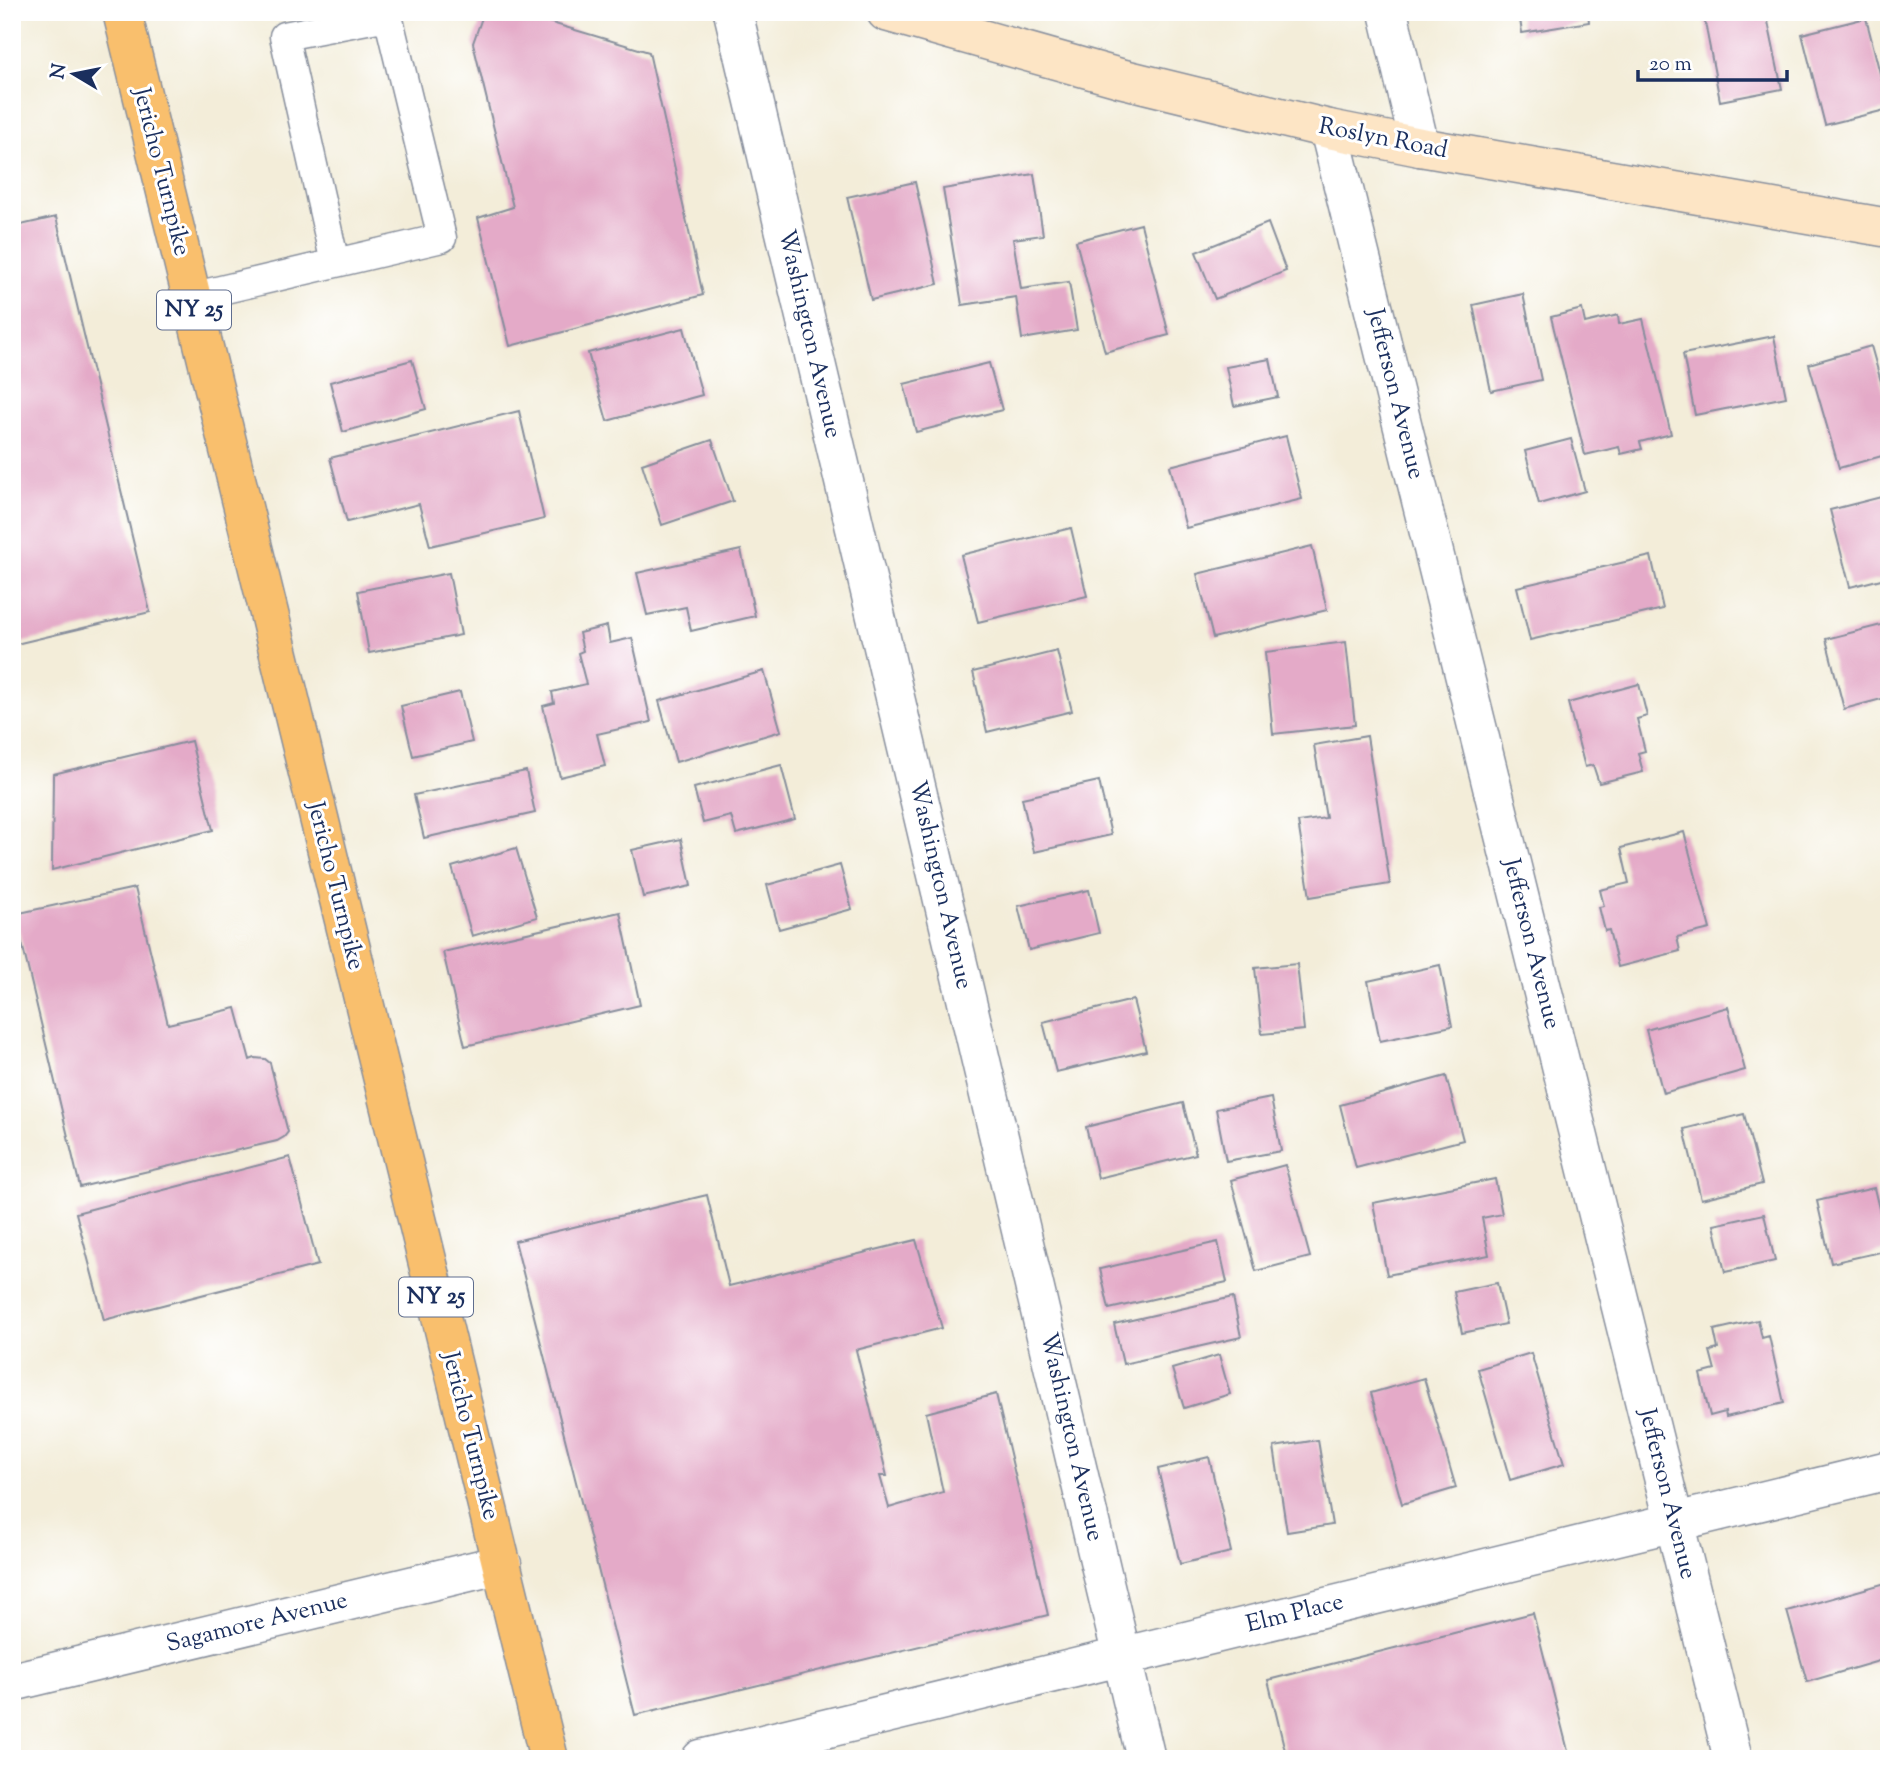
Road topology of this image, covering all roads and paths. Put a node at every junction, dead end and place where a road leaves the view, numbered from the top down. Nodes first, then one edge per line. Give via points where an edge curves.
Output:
1 (122, 12) edge
2 (733, 12) edge
3 (886, 12) edge
4 (1388, 12) edge
5 (388, 14) edge
6 (1329, 129) junction
7 (1420, 147) junction
8 (1889, 228) edge
9 (335, 263) junction
10 (191, 296) junction
11 (1889, 1469) edge
12 (1674, 1522) junction
13 (502, 1564) junction
14 (1123, 1656) junction
15 (12, 1682) edge
16 (549, 1759) edge
17 (701, 1759) edge
18 (1146, 1759) edge
19 (1733, 1759) edge

1 - 10 main road, Jericho Turnpike / NY 25
2 - 14 street, Washington Avenue
3 - 6 main road, Roslyn Road via 1120,78
4 - 7 street
5 - 9 lane via 284,36
5 - 9 lane via 442,239
6 - 7 main road, Roslyn Road
6 - 12 street, Jefferson Avenue
7 - 8 main road, Roslyn Road
9 - 10 lane
10 - 13 main road, Jericho Turnpike / NY 25
11 - 12 street, Elm Place
12 - 14 street, Elm Place
12 - 19 street, Jefferson Avenue
13 - 15 street, Sagamore Avenue
13 - 16 main road, Jericho Turnpike / NY 25
14 - 17 street, Elm Place
14 - 18 street, Washington Avenue

